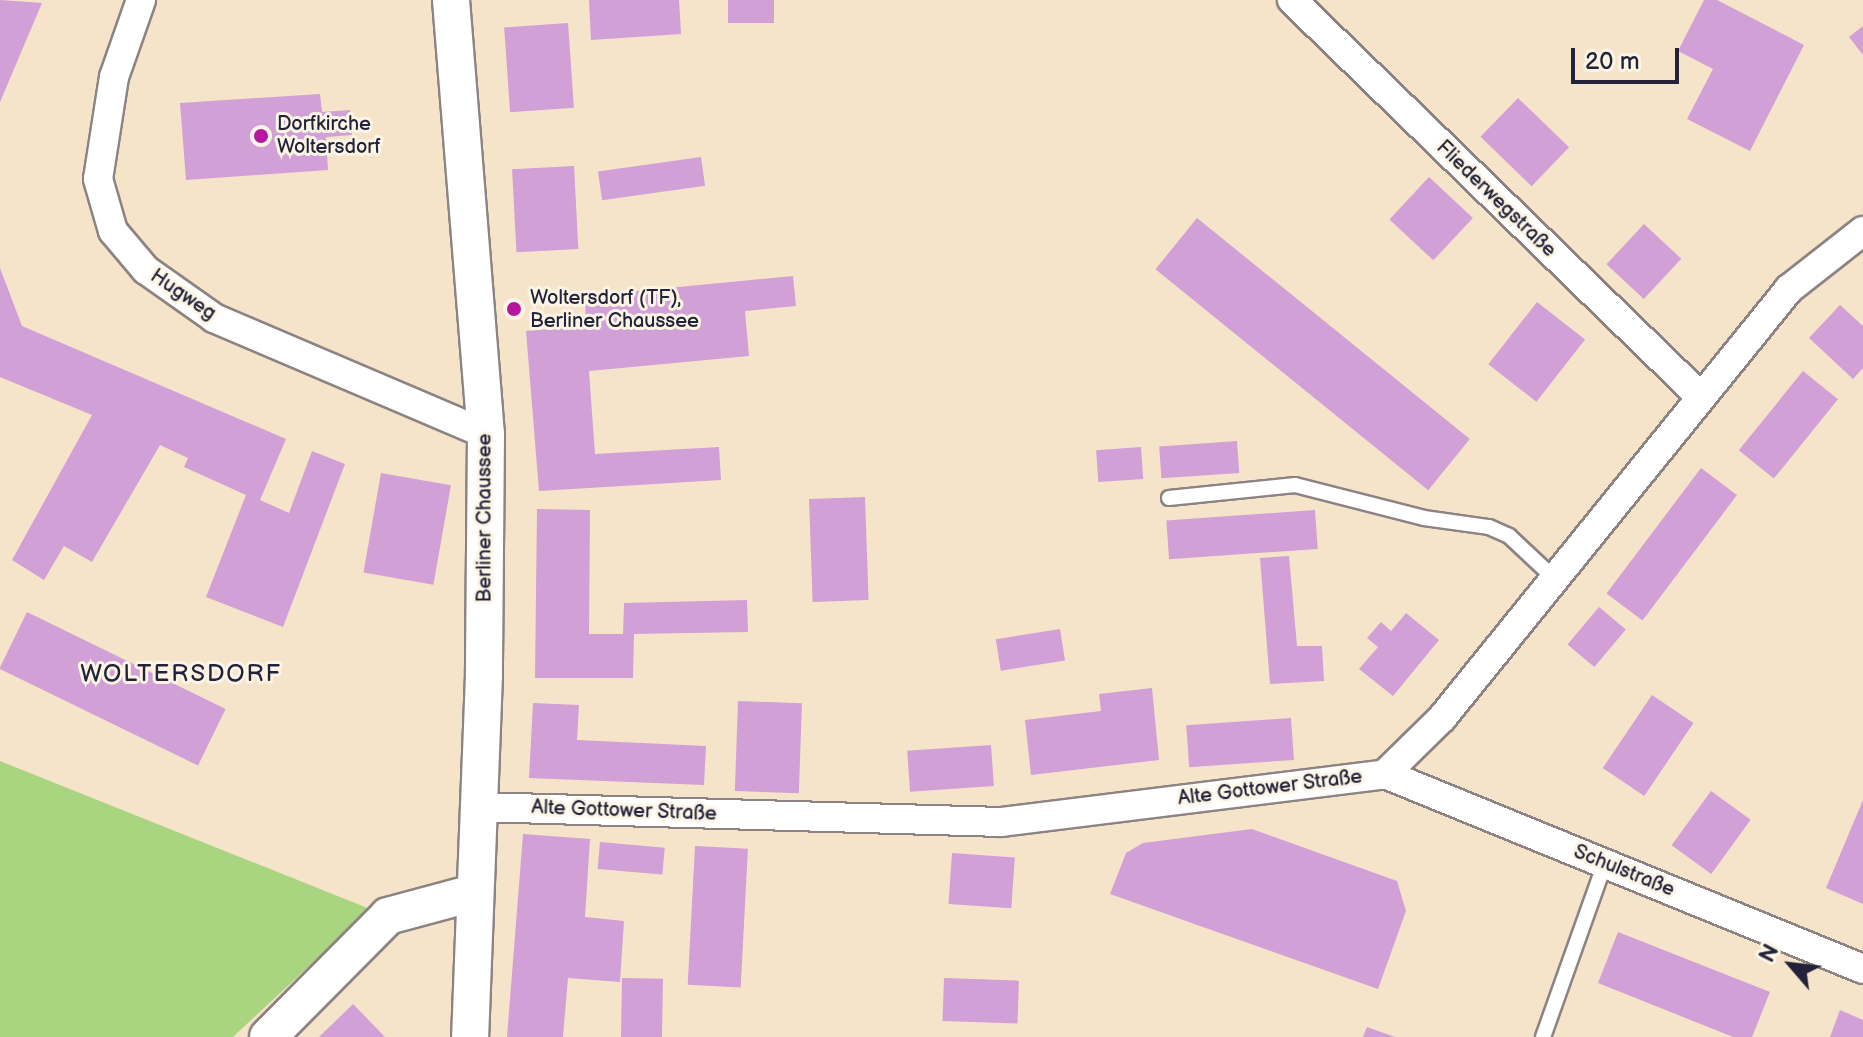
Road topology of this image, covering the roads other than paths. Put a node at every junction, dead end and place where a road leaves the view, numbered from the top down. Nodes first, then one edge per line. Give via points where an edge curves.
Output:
1 (141, 0) edge
2 (451, 0) edge
3 (1292, 0) edge
4 (1863, 231) edge
5 (1701, 397) junction
6 (486, 434) junction
7 (1169, 498) dead end
8 (1554, 578) junction
9 (1385, 774) junction
10 (478, 807) junction
11 (1605, 863) junction
12 (473, 893) junction
13 (1863, 969) edge
14 (268, 1037) edge
15 (470, 1037) edge
16 (1543, 1037) edge

1 - 6 street, Hugweg via 114,77 98,179 113,231 146,270 214,318
2 - 6 street, Berliner Chaussee
3 - 5 street, Fliederwegstraße
4 - 5 street, Alte Gottower Straße via 1789,289
5 - 8 street, Alte Gottower Straße
6 - 10 street, Berliner Chaussee
7 - 8 lane via 1295,485 1424,518 1489,527 1509,536
8 - 9 street, Alte Gottower Straße via 1442,718
9 - 10 street, Alte Gottower Straße via 1002,822
9 - 11 street, Schulstraße
10 - 12 street, Berliner Chaussee
11 - 13 street, Schulstraße
11 - 16 lane
12 - 14 street via 388,916
12 - 15 street, Berliner Chaussee

